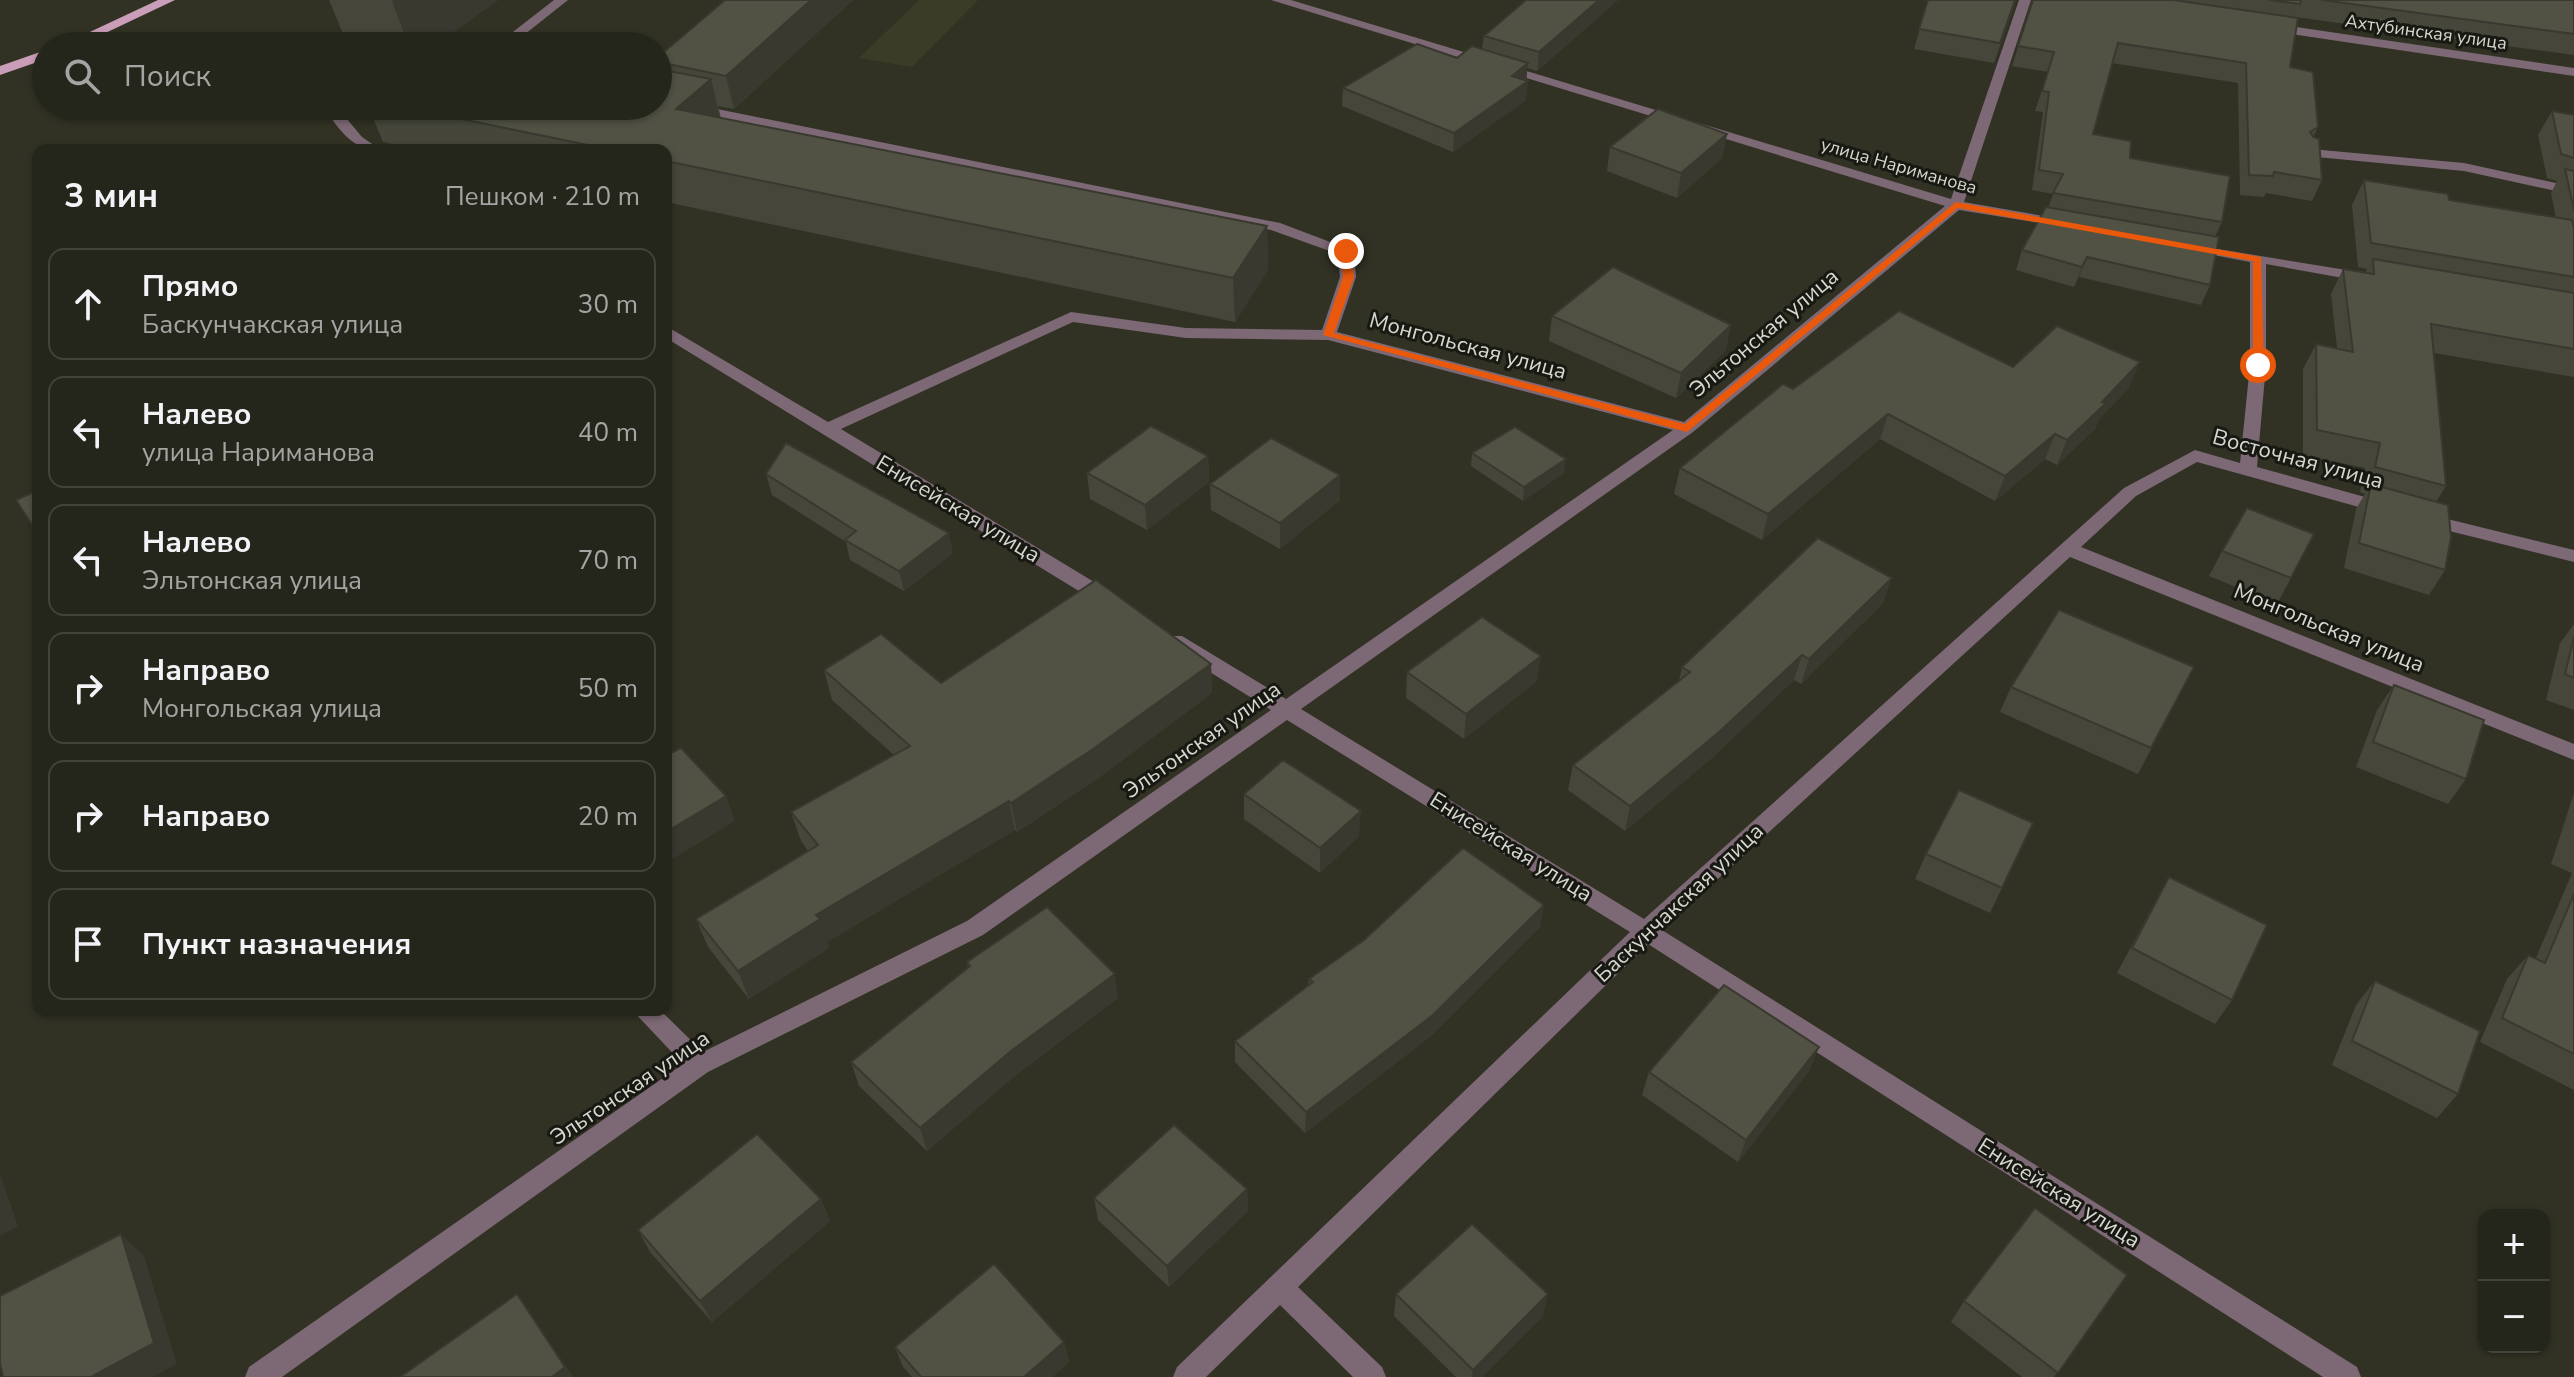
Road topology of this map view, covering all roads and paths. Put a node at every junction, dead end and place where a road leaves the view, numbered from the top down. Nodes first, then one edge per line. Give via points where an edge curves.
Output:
1 (169, 0) edge
2 (562, 0) edge
3 (1277, 0) edge
4 (2025, 0) edge
5 (2251, 25) edge
6 (101, 32) edge
7 (520, 32) edge
8 (32, 59) edge
9 (0, 71) edge
10 (2574, 72) edge
11 (672, 104) edge
12 (341, 120) edge
13 (364, 144) edge
14 (2311, 153) edge
15 (2574, 191) edge
16 (1956, 205) junction
17 (2077, 227) edge
18 (2182, 246) edge
19 (2258, 259) junction
20 (2378, 279) edge
21 (672, 335) edge
22 (1328, 335) junction
23 (1687, 428) junction
24 (827, 429) junction
25 (2195, 456) joint
26 (2248, 469) junction
27 (2066, 548) junction
28 (2574, 556) edge
29 (1125, 610) edge
30 (1152, 627) edge
31 (1288, 709) junction
32 (2574, 752) edge
33 (1646, 931) junction
34 (650, 1016) edge
35 (700, 1065) junction
36 (1281, 1288) junction
37 (259, 1377) edge
38 (1187, 1377) edge
39 (1372, 1377) edge
40 (2347, 1377) edge

1 - 6 main road
2 - 7 street
3 - 16 street, улица Нариманова
4 - 16 street
5 - 10 street, Ахтубинская улица
8 - 9 main road
11 - 22 street via 1275,226 1346,251 1348,277
12 - 13 street
14 - 15 street via 2464,167
16 - 17 street, улица Нариманова
16 - 23 street, Эльтонская улица
18 - 19 street
19 - 20 street
19 - 26 street via 2258,365
21 - 24 street, Енисейская улица
22 - 23 street, Монгольская улица
22 - 24 street, Монгольская улица via 1186,333 1071,317
23 - 31 street, Эльтонская улица
24 - 29 street, Енисейская улица
25 - 26 street, Восточная улица
25 - 27 street, Баскунчакская улица via 2130,492
26 - 28 street, Восточная улица
27 - 32 street, Монгольская улица
27 - 33 street, Баскунчакская улица
30 - 31 street, Енисейская улица
31 - 33 street, Енисейская улица
31 - 35 street, Эльтонская улица via 975,928
33 - 36 street, Баскунчакская улица
33 - 40 street, Енисейская улица
34 - 35 street
35 - 37 street, Эльтонская улица
36 - 38 street, Баскунчакская улица
36 - 39 street

